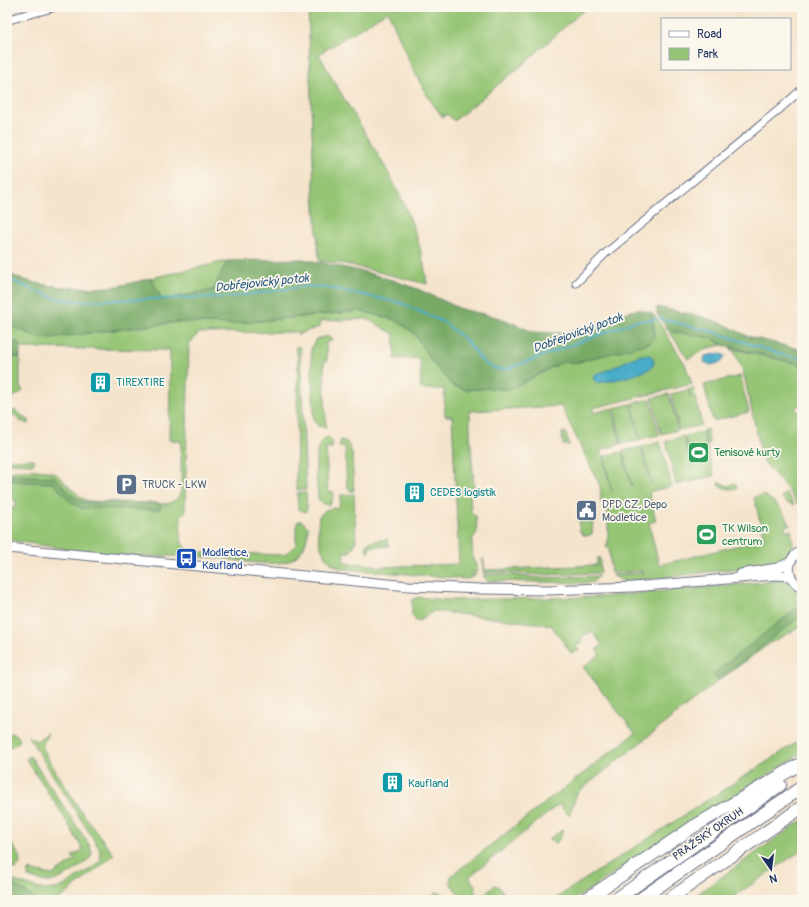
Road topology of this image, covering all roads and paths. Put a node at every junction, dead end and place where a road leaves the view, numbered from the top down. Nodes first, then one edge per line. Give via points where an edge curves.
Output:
1 (54, 7) edge
2 (7, 20) edge
3 (802, 88) edge
4 (576, 283) dead end
5 (7, 548) edge
6 (802, 551) edge
7 (789, 563) junction
8 (790, 576) junction
9 (708, 581) junction
10 (802, 587) edge
11 (802, 763) edge
12 (802, 769) edge
13 (802, 787) edge
14 (802, 807) edge
15 (585, 900) edge
16 (615, 900) edge
17 (639, 900) edge
18 (668, 900) edge

1 - 2 street
3 - 4 street via 606,254
5 - 9 main road via 409,586 548,590
6 - 7 main road via 794,555
7 - 8 main road
7 - 9 main road via 777,568
8 - 9 main road
8 - 10 main road
11 - 15 highway via 693,827
12 - 16 highway, PRAŽSKÝ OKRUH
13 - 17 highway, PRAŽSKÝ OKRUH
14 - 18 highway

